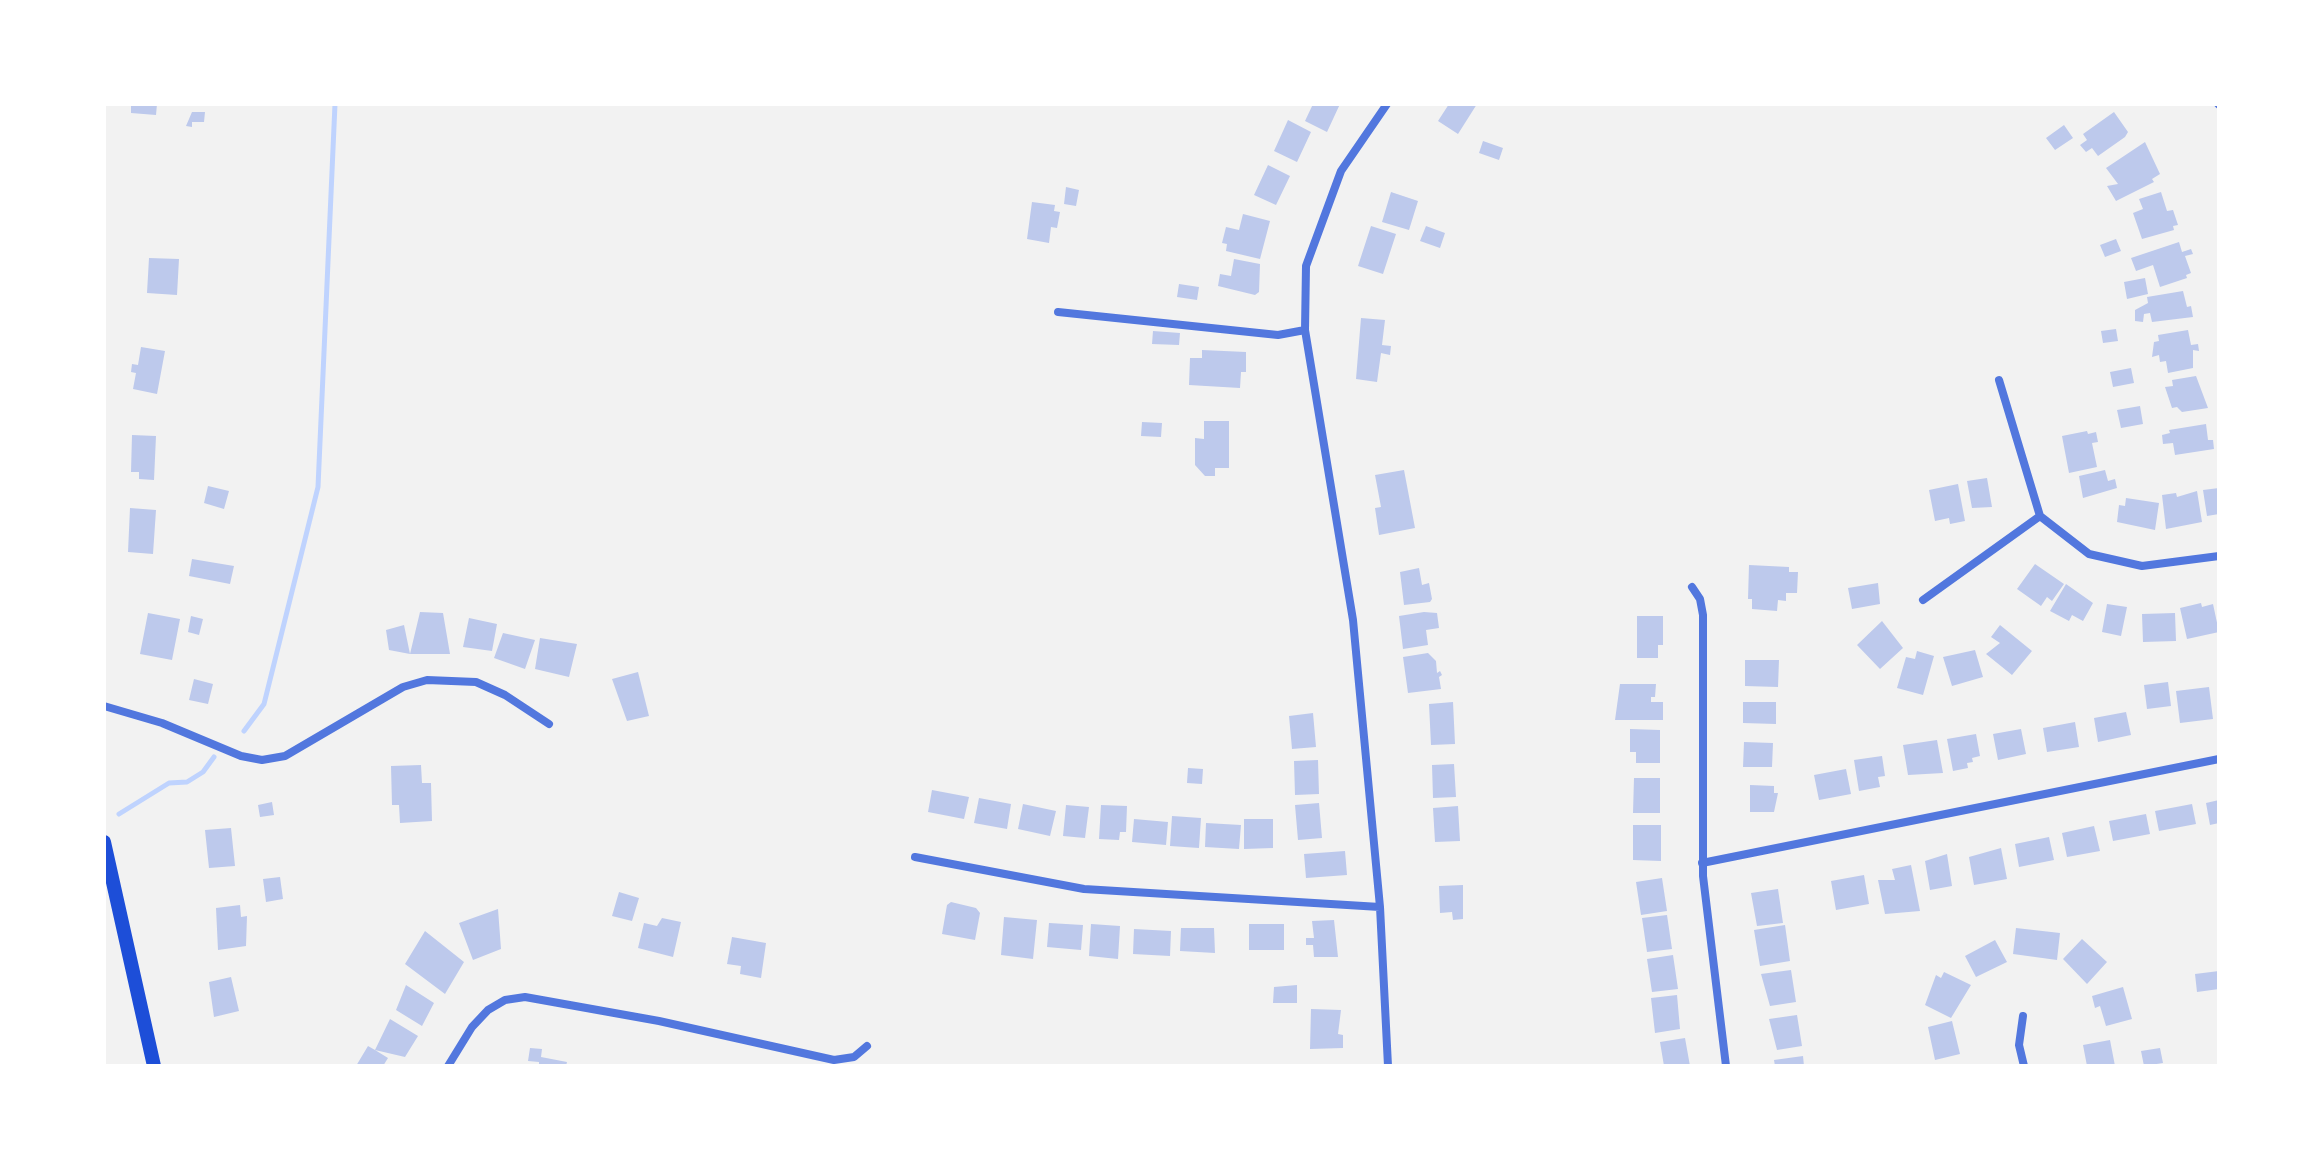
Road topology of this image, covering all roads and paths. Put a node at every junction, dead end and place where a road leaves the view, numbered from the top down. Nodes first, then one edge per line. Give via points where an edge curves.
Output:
1 (1387, 104) edge
2 (1058, 312) dead end
3 (1305, 330) junction
4 (1999, 380) dead end
5 (2040, 516) junction
6 (2219, 556) edge
7 (1692, 587) dead end
8 (1923, 600) dead end
9 (104, 706) edge
10 (549, 724) dead end
11 (2219, 759) edge
12 (104, 842) edge
13 (915, 857) dead end
14 (1702, 863) junction
15 (1380, 907) junction
16 (2023, 1016) dead end
17 (867, 1046) dead end
18 (154, 1066) edge
19 (448, 1066) edge
20 (1388, 1066) edge
21 (1726, 1066) edge
22 (2024, 1066) edge

1 - 3 street via 1341,171 1306,266
2 - 3 street via 1278,335
3 - 15 street via 1353,620
4 - 5 street
5 - 6 street via 2089,554 2142,566
5 - 8 street
7 - 14 street via 1703,615
9 - 10 street via 262,760 285,756 403,687 427,680 476,682
11 - 14 street
12 - 18 main road
13 - 15 street via 1084,889
14 - 21 street
15 - 20 street
16 - 22 street via 2019,1045
17 - 19 street via 854,1057 834,1060 525,997 488,1010

